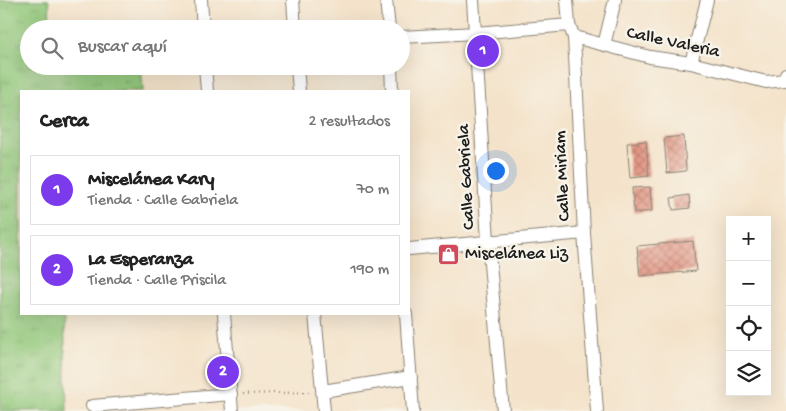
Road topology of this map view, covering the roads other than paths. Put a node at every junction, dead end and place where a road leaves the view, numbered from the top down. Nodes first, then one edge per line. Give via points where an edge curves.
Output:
1 (202, 0) edge
2 (292, 0) edge
3 (386, 0) edge
4 (473, 0) edge
5 (567, 0) edge
6 (615, 0) edge
7 (707, 0) edge
8 (203, 20) edge
9 (294, 20) edge
10 (388, 20) edge
11 (571, 31) junction
12 (476, 33) junction
13 (410, 37) edge
14 (604, 45) junction
15 (691, 63) junction
16 (786, 74) edge
17 (206, 75) edge
18 (298, 75) edge
19 (391, 75) edge
20 (207, 90) edge
21 (299, 90) edge
22 (392, 90) edge
23 (584, 233) junction
24 (488, 241) junction
25 (410, 249) edge
26 (224, 315) edge
27 (315, 315) edge
28 (406, 315) edge
29 (411, 376) junction
30 (323, 391) junction
31 (231, 394) junction
32 (92, 406) dead end
33 (144, 406) edge
34 (232, 411) edge
35 (324, 411) edge
36 (413, 411) edge
37 (503, 411) edge
38 (597, 411) edge

1 - 8 street
2 - 9 street
3 - 10 street
4 - 12 street, Calle Gabriela
5 - 11 street, Calle Miriam
6 - 14 street
7 - 15 street
11 - 12 street, Calle Valeria
11 - 14 street, Calle Valeria
11 - 23 street, Calle Miriam
12 - 13 street, Calle Valeria
12 - 24 street, Calle Gabriela
14 - 15 street, Calle Valeria
15 - 16 street, Calle Valeria via 766,82 785,80
17 - 20 street
18 - 21 street
19 - 22 street
23 - 24 street
23 - 38 street, Calle Miriam
24 - 25 street
24 - 37 street, Calle Gabriela
26 - 31 street
27 - 30 street
28 - 29 street
29 - 30 street
29 - 36 street
30 - 35 street
31 - 33 street
31 - 34 street
32 - 33 street

